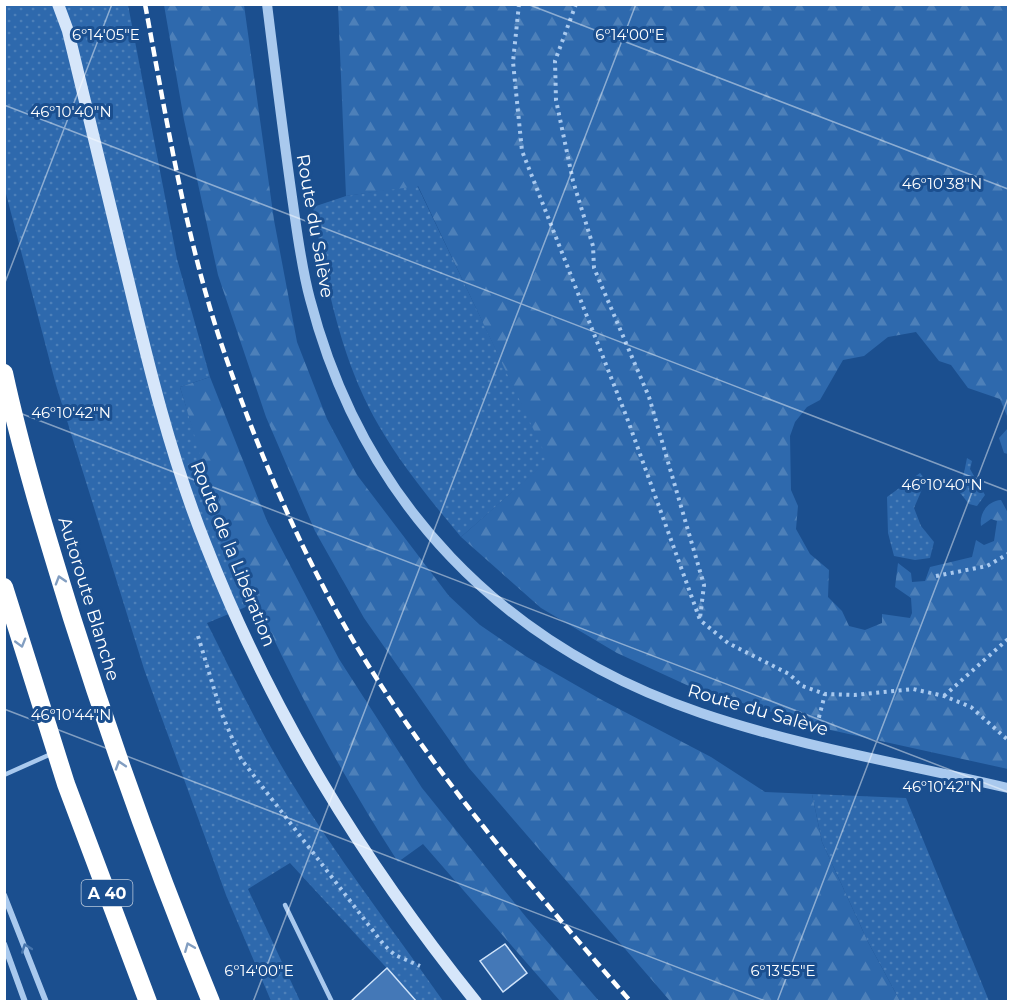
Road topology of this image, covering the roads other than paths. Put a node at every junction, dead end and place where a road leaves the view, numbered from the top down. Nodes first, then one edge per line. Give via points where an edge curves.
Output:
1 (58, 4) edge
2 (69, 4) edge
3 (267, 4) edge
4 (68, 31) junction
5 (4, 373) edge
6 (4, 587) edge
7 (55, 752) junction
8 (4, 774) edge
9 (66, 784) junction
10 (1008, 788) edge
11 (4, 895) edge
12 (285, 905) dead end
13 (4, 944) edge
14 (25, 1002) edge
15 (46, 1002) edge
16 (134, 1002) edge
17 (148, 1002) edge
18 (212, 1002) edge
19 (332, 1002) edge
20 (476, 1002) edge

1 - 4 main road, Route de la Libération
2 - 4 main road, Route de la Libération
3 - 10 street, Route du Salève via 309,298 329,361 369,446 407,505 448,555 515,617 613,676 672,703 735,724
4 - 20 main road, Route de la Libération via 156,394 204,541 233,612 271,693 358,844
18 -> 5 highway, Autoroute Blanche via 130,795 100,705 48,542
6 -> 7 highway, A 40
7 - 8 lane
7 - 9 highway, A 40
9 - 16 highway
9 - 17 highway, A 40
15 -> 11 street
12 - 19 lane
13 - 14 street

